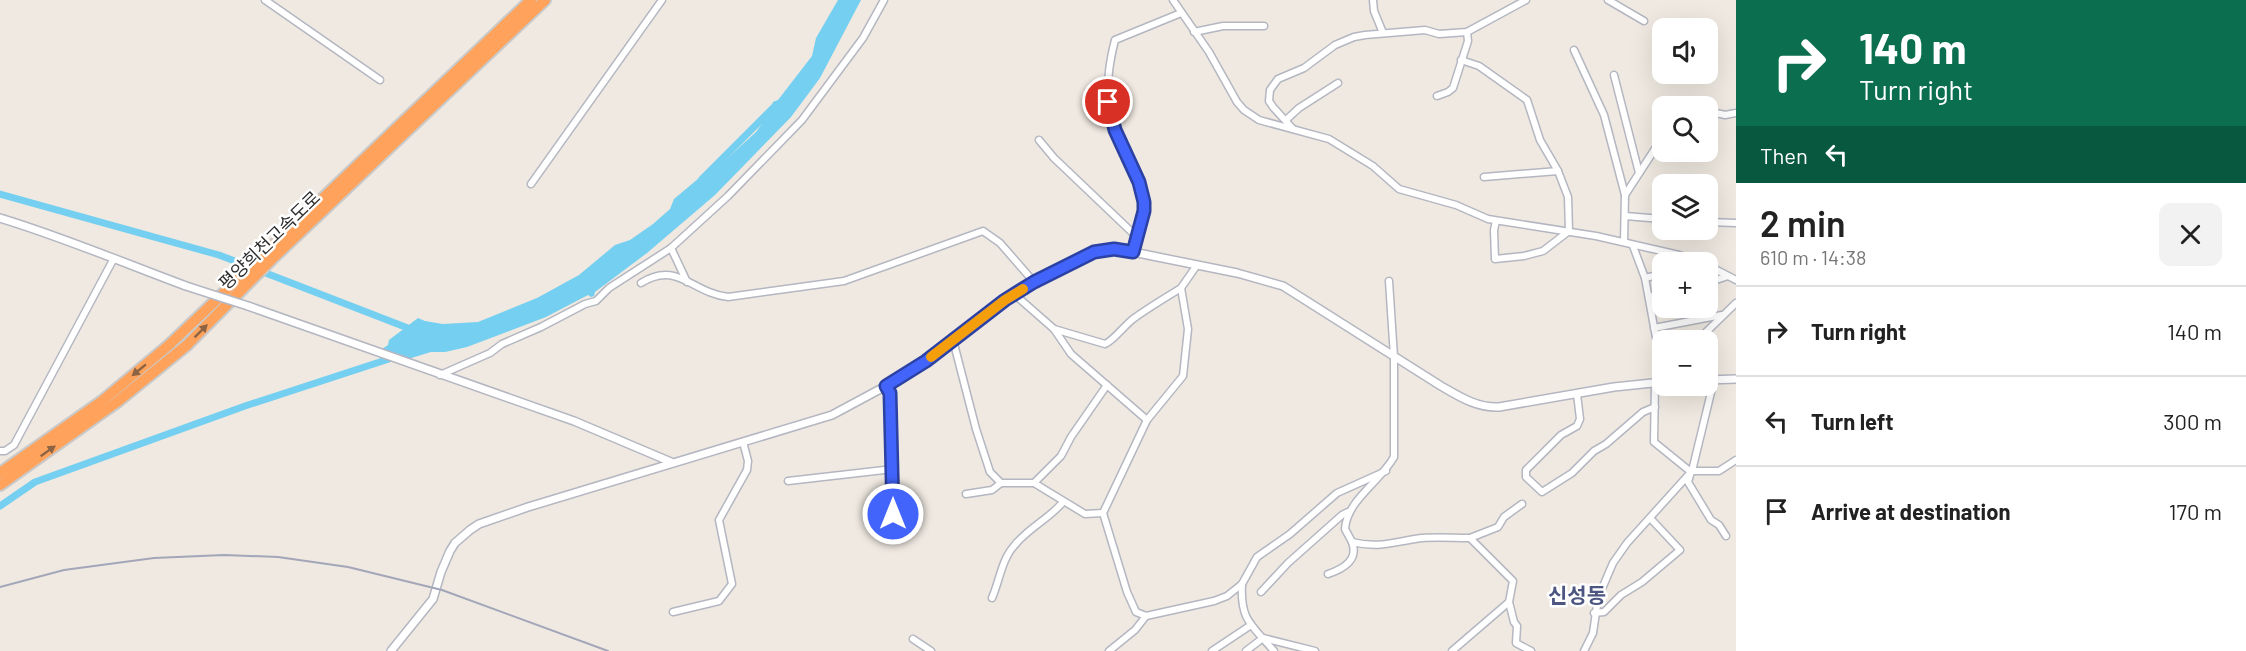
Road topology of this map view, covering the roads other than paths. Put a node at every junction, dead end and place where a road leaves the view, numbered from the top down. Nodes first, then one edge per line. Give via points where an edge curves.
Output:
1 (265, 0) edge
2 (531, 0) edge
3 (545, 0) edge
4 (662, 0) edge
5 (884, 0) edge
6 (1173, 0) edge
7 (1373, 0) edge
8 (1526, 0) edge
9 (1608, 0) edge
10 (1181, 13) junction
11 (1644, 21) dead end
12 (1264, 26) dead end
13 (1194, 32) junction
14 (1467, 32) junction
15 (1383, 33) junction
16 (1574, 50) dead end
17 (1461, 60) junction
18 (1614, 75) dead end
19 (380, 80) dead end
20 (1338, 83) dead end
21 (1437, 96) dead end
22 (1718, 113) edge
23 (1736, 114) edge
24 (1286, 120) junction
25 (1293, 129) junction
26 (1039, 140) dead end
27 (1652, 153) edge
28 (1558, 171) junction
29 (1639, 173) junction
30 (1484, 177) dead end
31 (531, 184) dead end
32 (1625, 195) junction
33 (1625, 216) junction
34 (0, 218) edge
35 (1652, 218) edge
36 (1496, 221) junction
37 (1718, 222) edge
38 (1736, 223) edge
39 (1569, 231) junction
40 (1137, 237) junction
41 (1624, 242) junction
42 (1633, 246) junction
43 (671, 248) junction
44 (1133, 252) junction
45 (1664, 252) edge
46 (268, 256) junction
47 (113, 260) junction
48 (1197, 265) junction
49 (1718, 271) edge
50 (1652, 276) edge
51 (1728, 276) junction
52 (1645, 278) junction
53 (1718, 279) edge
54 (1736, 280) edge
55 (1389, 281) dead end
56 (687, 282) junction
57 (1034, 282) junction
58 (641, 283) dead end
59 (1181, 288) junction
60 (1014, 294) junction
61 (1652, 296) edge
62 (1649, 297) junction
63 (1736, 303) edge
64 (1722, 315) junction
65 (1654, 328) joint
66 (1054, 330) junction
67 (1708, 330) edge
68 (952, 340) junction
69 (1394, 357) junction
70 (439, 375) junction
71 (1736, 379) edge
72 (1718, 380) edge
73 (1652, 383) edge
74 (1107, 385) junction
75 (886, 386) junction
76 (1577, 394) junction
77 (1657, 396) edge
78 (1708, 396) edge
79 (1655, 407) junction
80 (1147, 420) junction
81 (743, 442) junction
82 (0, 451) edge
83 (1736, 460) edge
84 (671, 462) junction
85 (892, 469) junction
86 (1386, 471) junction
87 (1692, 471) junction
88 (0, 473) edge
89 (788, 481) dead end
90 (1001, 483) junction
91 (1034, 483) junction
92 (0, 485) edge
93 (966, 494) dead end
94 (1064, 502) junction
95 (1522, 504) dead end
96 (1349, 512) junction
97 (1103, 513) junction
98 (1650, 518) junction
99 (1726, 536) dead end
100 (893, 537) dead end
101 (1470, 538) junction
102 (1352, 542) junction
103 (1328, 574) dead end
104 (1242, 584) junction
105 (1261, 592) dead end
106 (992, 598) dead end
107 (1509, 602) junction
108 (673, 612) dead end
109 (1594, 613) junction
110 (1146, 616) junction
111 (1251, 625) junction
112 (1263, 638) junction
113 (913, 639) dead end
114 (391, 651) edge
115 (931, 651) edge
116 (1109, 651) edge
117 (1212, 651) edge
118 (1246, 651) edge
119 (1274, 651) edge
120 (1315, 651) edge
121 (1452, 651) edge
122 (1531, 651) edge
123 (1584, 651) edge

1 - 19 street
2 - 46 highway, 평양희천고속도로
3 - 46 highway, 평양희천고속도로
4 - 31 street
5 - 43 street via 863,38 802,120
6 - 10 street
7 - 15 street
8 - 14 street
9 - 11 street
10 - 13 street
10 - 40 street via 1115,40 1108,66 1108,102 1115,130 1144,202
12 - 13 street via 1222,26
13 - 25 street via 1244,110 1267,124
14 - 15 street
14 - 17 street
15 - 24 street via 1344,40 1304,68 1278,79 1270,90 1269,101
16 - 32 street via 1604,115
17 - 21 street via 1452,90
17 - 28 street via 1479,66 1527,100 1540,140
18 - 29 street
20 - 24 street
22 - 23 street
24 - 25 street
25 - 36 street via 1329,139 1373,166 1399,189
26 - 40 street
27 - 29 street
28 - 30 street
28 - 39 street via 1568,197
29 - 32 street
32 - 33 street
33 - 35 street
33 - 41 street
34 - 47 street via 41,230
36 - 39 street
36 - 39 street via 1498,260 1543,251
37 - 38 street
39 - 41 street
40 - 44 street
41 - 42 street
42 - 45 street
42 - 52 street
43 - 56 street
43 - 70 street via 637,268 596,301
44 - 48 street
44 - 57 street via 1094,252
46 -> 88 highway, 평양희천고속도로 via 102,401
92 -> 46 highway, 평양희천고속도로 via 117,402 187,345
47 - 70 street, bridge
47 - 82 street via 14,445
48 - 59 street
48 - 69 street via 1283,285
49 - 51 street
50 - 52 street
51 - 53 street
51 - 54 street
52 - 62 street
55 - 69 street
56 - 57 street via 728,297 844,281 982,231 1000,243
56 - 58 street via 662,273
57 - 60 street
59 - 66 street via 1135,318 1105,344
59 - 80 street via 1188,329 1183,376
60 - 66 street
60 - 68 street
61 - 62 street
62 - 65 street
63 - 64 street
64 - 65 street
64 - 67 street
66 - 74 street via 1071,354
68 - 75 street
68 - 90 street via 990,472
69 - 76 street via 1461,398 1489,408
69 - 86 street via 1394,457
70 - 84 street via 574,421
71 - 72 street
73 - 76 street
74 - 80 street
74 - 91 street via 1061,456
75 - 81 street via 832,415
75 - 85 street via 890,393
76 - 79 street via 1577,426 1561,435 1526,470 1527,477 1542,492 1572,473 1642,412
77 - 79 street
78 - 87 street
79 - 87 street via 1654,442
80 - 97 street
81 - 84 street
81 - 108 street via 747,470 719,520 732,584 719,600
83 - 87 street via 1719,471
84 - 114 street via 491,518 470,530 450,551 433,599
85 - 89 street
85 - 100 street
86 - 96 street
86 - 104 street via 1337,493 1257,557
87 - 98 street
87 - 99 street via 1688,482 1711,520
90 - 91 street
90 - 93 street via 993,489
91 - 94 street
94 - 97 street via 1085,514
94 - 106 street via 1012,548
95 - 101 street via 1504,517 1498,527
96 - 102 street via 1345,529
96 - 105 street via 1288,563
97 - 110 street via 1133,607
98 - 109 street via 1614,563
98 - 109 street via 1680,550 1604,612
101 - 102 street via 1422,538 1379,546
101 - 107 street via 1513,581
102 - 103 street via 1354,552 1349,561 1341,570
104 - 110 street via 1214,601
104 - 111 street via 1242,611
107 - 121 street
107 - 122 street via 1517,626 1516,643
109 - 123 street via 1593,633
110 - 116 street
111 - 112 street
111 - 117 street
112 - 118 street
112 - 119 street
112 - 120 street
113 - 115 street

